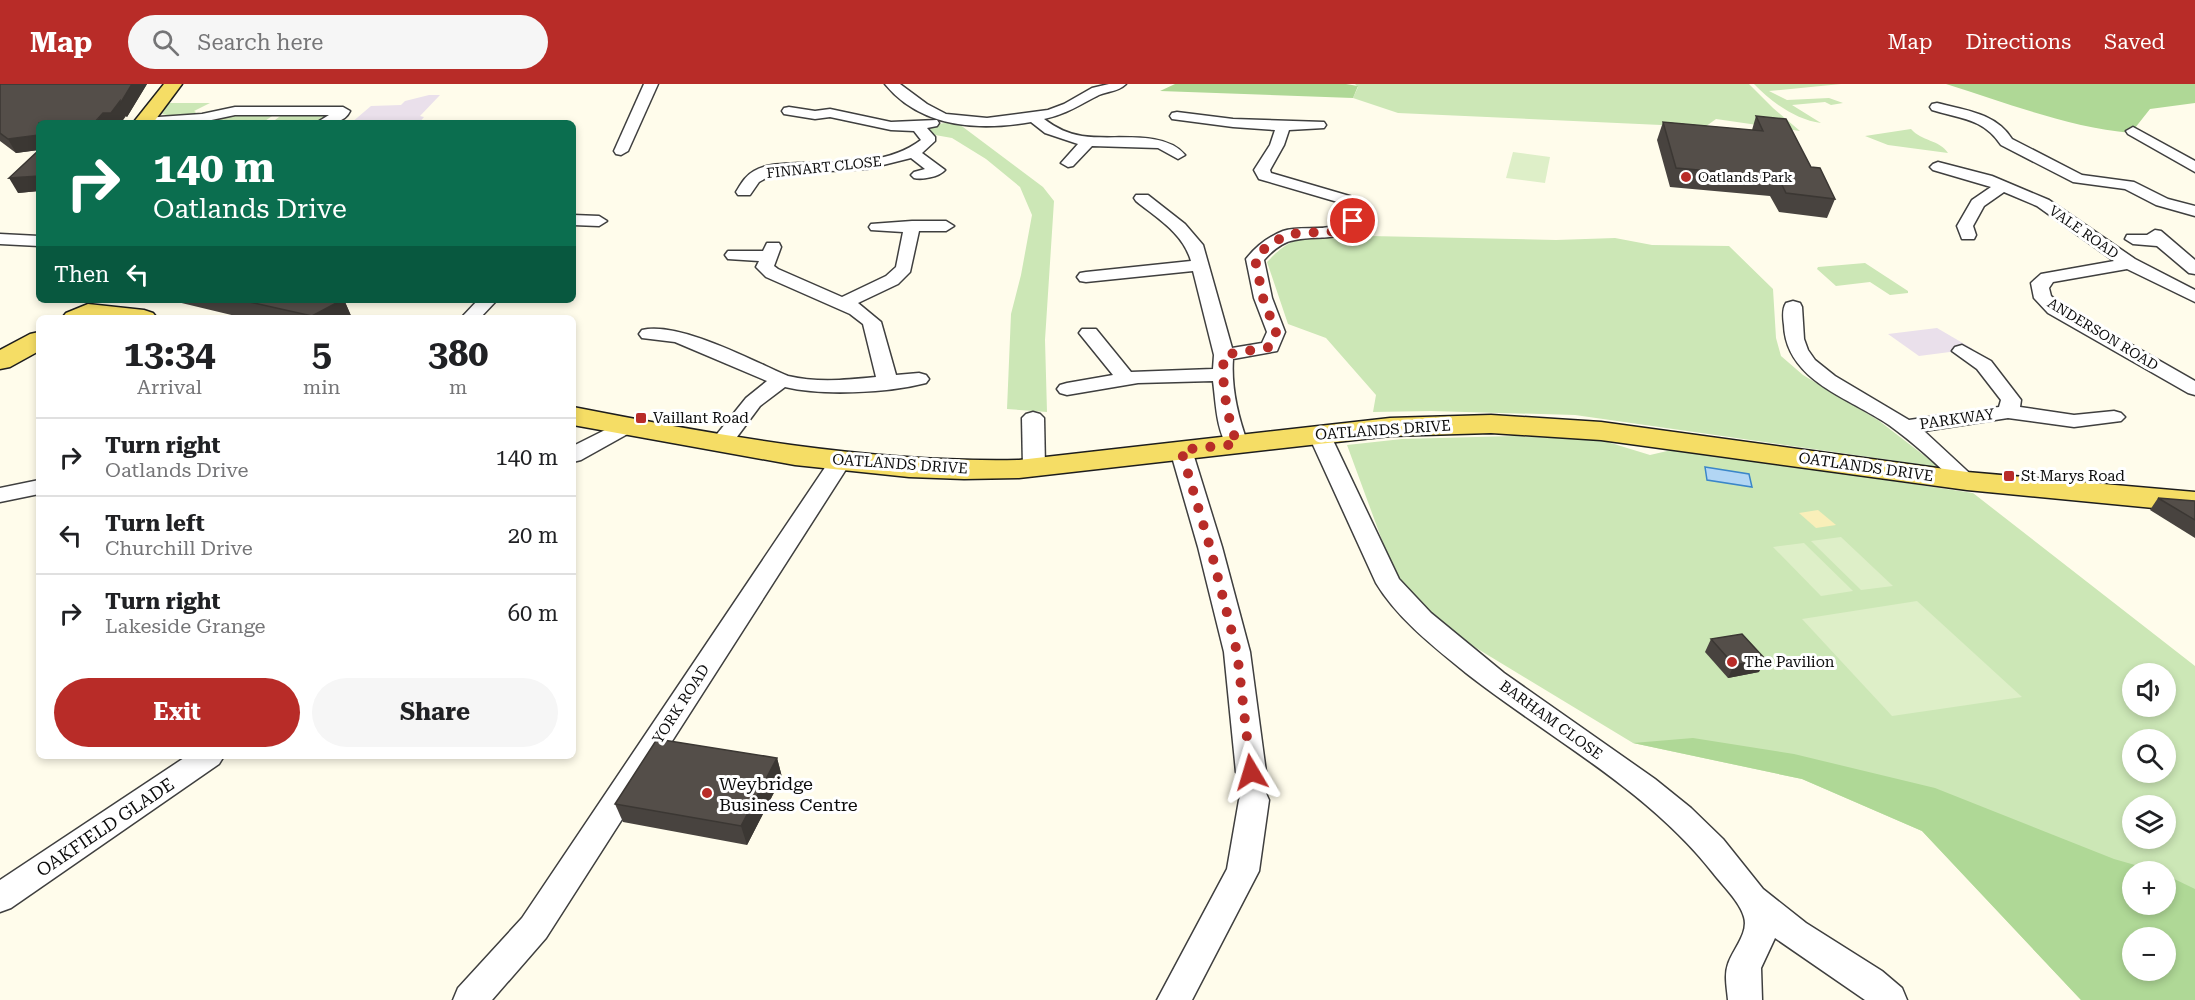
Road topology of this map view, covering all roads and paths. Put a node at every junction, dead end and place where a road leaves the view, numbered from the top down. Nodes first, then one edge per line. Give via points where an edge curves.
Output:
1 (173, 84) edge
2 (651, 84) edge
3 (892, 84) edge
4 (1119, 84) edge
5 (1937, 107) dead end
6 (789, 111) dead end
7 (1177, 116) dead end
8 (942, 117) junction
9 (1033, 117) junction
10 (146, 120) edge
11 (182, 120) edge
12 (329, 120) edge
13 (1319, 125) dead end
14 (1283, 126) junction
15 (918, 127) junction
16 (2133, 131) dead end
17 (1088, 141) junction
18 (621, 151) dead end
19 (912, 152) junction
20 (1178, 155) dead end
21 (1068, 163) dead end
22 (1938, 167) dead end
23 (2195, 167) edge
24 (937, 170) junction
25 (919, 175) dead end
26 (954, 177) dead end
27 (2004, 185) junction
28 (744, 192) dead end
29 (1142, 198) dead end
30 (2195, 211) edge
31 (576, 220) edge
32 (599, 221) dead end
33 (912, 226) junction
34 (946, 226) dead end
35 (877, 227) dead end
36 (1968, 235) dead end
37 (0, 239) edge
38 (2133, 239) dead end
39 (36, 241) edge
40 (734, 255) dead end
41 (2129, 263) junction
42 (1200, 265) junction
43 (2195, 269) edge
44 (1086, 277) dead end
45 (2195, 278) edge
46 (2171, 286) junction
47 (2195, 297) edge
48 (485, 303) edge
49 (842, 304) junction
50 (1792, 307) dead end
51 (84, 312) edge
52 (114, 315) edge
53 (473, 315) edge
54 (1089, 333) dead end
55 (36, 334) edge
56 (650, 334) dead end
57 (36, 342) edge
58 (0, 348) edge
59 (1962, 351) dead end
60 (1224, 355) junction
61 (0, 361) edge
62 (1222, 375) junction
63 (919, 379) dead end
64 (1126, 379) junction
65 (781, 380) junction
66 (887, 381) junction
67 (2195, 388) edge
68 (1067, 389) dead end
69 (2008, 412) junction
70 (2114, 417) dead end
71 (584, 418) edge
72 (1033, 418) dead end
73 (625, 426) junction
74 (1905, 427) junction
75 (1319, 434) junction
76 (720, 444) junction
77 (1237, 444) junction
78 (1181, 450) junction
79 (578, 452) edge
80 (841, 460) junction
81 (1034, 467) junction
82 (1967, 481) junction
83 (36, 488) edge
84 (0, 495) edge
85 (2195, 502) edge
86 (199, 759) edge
87 (0, 898) edge
88 (1750, 898) junction
89 (470, 1000) edge
90 (1174, 1000) edge
91 (1745, 1000) edge
92 (1890, 1000) edge

1 - 10 main road
2 - 18 street
3 - 8 street
4 - 9 street via 1067,109
5 - 30 street via 1986,120 2001,131 2006,142 2078,179 2129,185 2162,202
6 - 15 street via 830,113 891,126
7 - 14 street
8 - 9 street via 983,121
8 - 15 street
9 - 17 street via 1066,137
11 - 12 street via 235,111 343,111
13 - 14 street
14 - 60 street via 1262,170 1264,176 1347,200 1357,209 1353,221 1341,231 1289,234 1268,245 1255,259 1263,298 1276,332 1270,347
15 - 19 street via 928,139
16 - 23 street
17 - 20 street via 1161,144
17 - 21 street
19 - 24 street
19 - 28 street, FINNART CLOSE via 861,165 772,170 753,178
22 - 27 street, VALE ROAD via 1965,169
24 - 25 street
24 - 26 street
27 - 36 street via 1978,203 1965,226
27 - 41 street, VALE ROAD via 2060,213
29 - 42 street via 1179,227 1195,246
31 - 32 street
33 - 34 street
33 - 35 street
33 - 49 street via 904,268 892,280
37 - 39 street
38 - 43 street via 2159,238
40 - 49 street via 771,251 765,267 772,273
41 - 46 street, VALE ROAD
41 - 67 street, ANDERSON ROAD via 2047,278 2040,283 2039,291 2055,309
42 - 44 street
42 - 60 street
45 - 46 street
46 - 47 street, VALE ROAD
48 - 53 street
49 - 66 street via 872,322
50 - 74 street via 1794,341 1802,358 1820,374
51 - 52 main road
54 - 64 street
55 - 58 main road
56 - 65 street via 679,337
57 - 61 main road
59 - 69 street, PARKWAY via 1984,366 2011,400
60 - 62 street
62 - 64 street
62 - 77 street via 1229,422
63 - 66 street
64 - 68 street
65 - 66 street via 838,387
65 - 76 street via 753,402
69 - 70 street via 2074,421
69 - 74 street, PARKWAY
71 - 73 main road, OATLANDS DRIVE
71 - 79 street
72 - 81 street
73 - 76 main road, OATLANDS DRIVE
73 - 79 street
74 - 82 street, PARKWAY
75 - 77 main road, OATLANDS DRIVE
75 - 82 main road, OATLANDS DRIVE via 1425,425 1560,428 1692,442
75 - 88 street, BARHAM CLOSE via 1388,583 1402,599 1458,652 1662,802 1723,859
76 - 80 main road, OATLANDS DRIVE
77 - 78 main road, OATLANDS DRIVE
78 - 81 main road, OATLANDS DRIVE
78 - 90 street via 1237,652 1253,786 1243,871
80 - 81 main road, OATLANDS DRIVE via 940,469
80 - 89 street, YORK ROAD via 534,928
82 - 85 main road, OATLANDS DRIVE
83 - 84 street
86 - 87 street, OAKFIELD GLADE
88 - 91 street, BARHAM CLOSE via 1762,926 1744,966
88 - 92 street via 1794,934 1870,982

